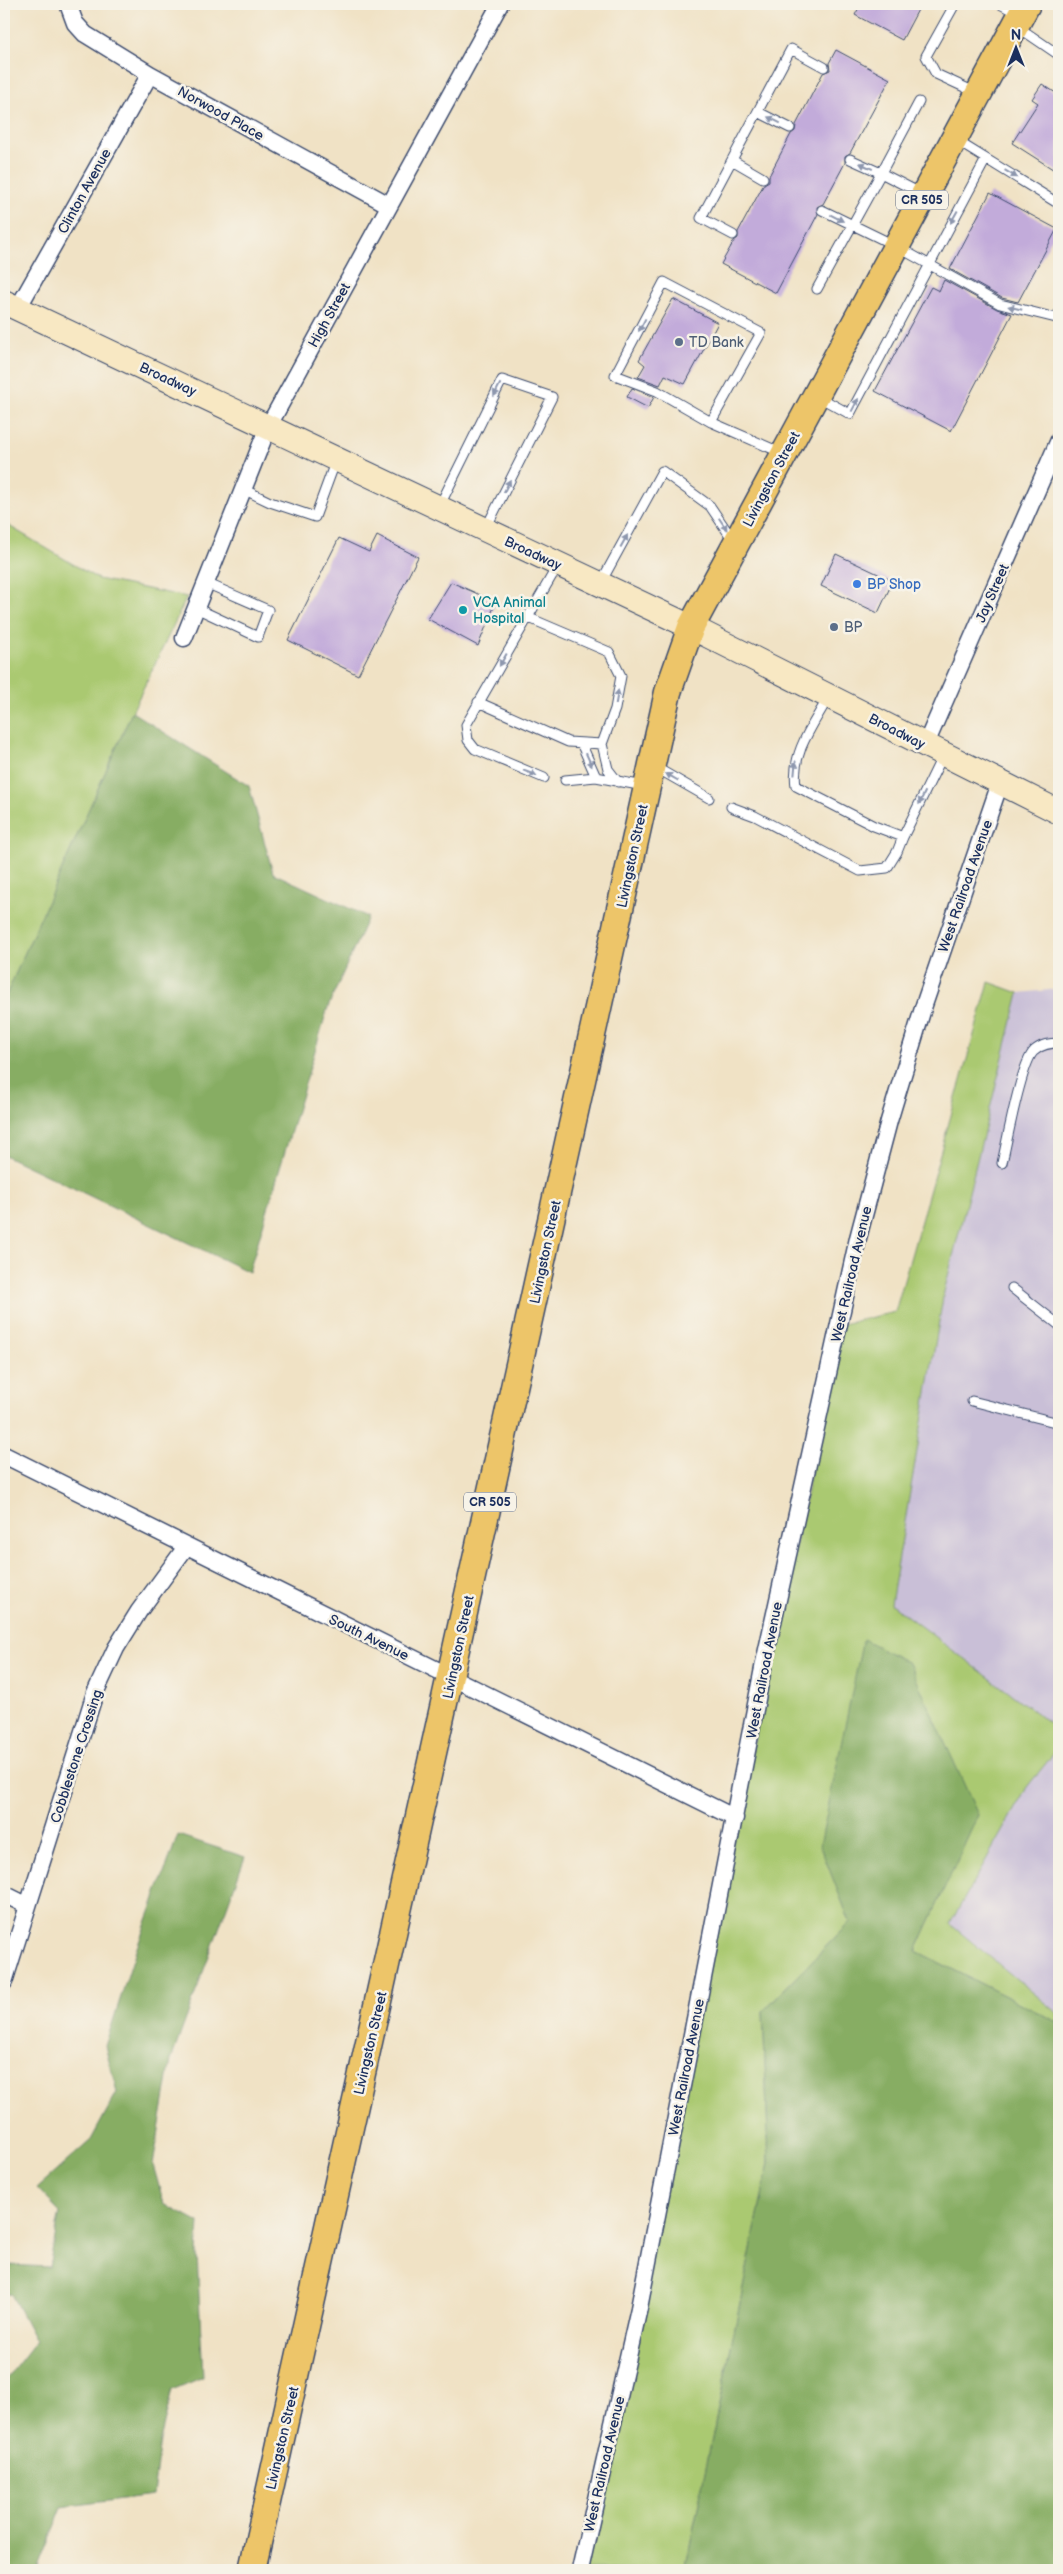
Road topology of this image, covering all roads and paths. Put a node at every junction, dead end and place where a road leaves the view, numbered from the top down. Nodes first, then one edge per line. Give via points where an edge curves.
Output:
1 (68, 4) edge
2 (500, 4) edge
3 (954, 4) edge
4 (1016, 12) edge
5 (1059, 43) edge
6 (1057, 53) edge
7 (824, 67) dead end
8 (150, 74) junction
9 (979, 94) junction
10 (919, 102) dead end
11 (758, 112) junction
12 (790, 128) dead end
13 (954, 139) junction
14 (850, 158) dead end
15 (986, 159) junction
16 (732, 160) junction
17 (882, 173) junction
18 (763, 178) dead end
19 (924, 195) junction
20 (1059, 204) edge
21 (389, 206) junction
22 (822, 210) dead end
23 (853, 226) junction
24 (733, 235) dead end
25 (896, 246) junction
26 (929, 264) junction
27 (817, 289) dead end
28 (11, 305) edge
29 (1059, 313) edge
30 (816, 396) junction
31 (711, 422) junction
32 (268, 427) junction
33 (1059, 440) edge
34 (784, 454) junction
35 (336, 460) junction
36 (243, 489) junction
37 (438, 508) junction
38 (485, 530) junction
39 (736, 544) junction
40 (558, 564) junction
41 (206, 583) junction
42 (600, 584) junction
43 (196, 608) junction
44 (527, 617) junction
45 (691, 628) junction
46 (184, 638) dead end
47 (829, 697) junction
48 (478, 702) junction
49 (581, 743) junction
50 (602, 744) junction
51 (934, 750) junction
52 (649, 776) junction
53 (596, 777) junction
54 (544, 778) dead end
55 (565, 780) dead end
56 (618, 782) junction
57 (1000, 782) junction
58 (709, 798) dead end
59 (731, 807) dead end
60 (1059, 812) edge
61 (903, 837) junction
62 (1059, 1043) edge
63 (1002, 1164) dead end
64 (1012, 1288) dead end
65 (1059, 1325) edge
66 (972, 1401) dead end
67 (1059, 1423) edge
68 (4, 1455) edge
69 (186, 1546) junction
70 (451, 1678) junction
71 (735, 1818) junction
72 (4, 1894) edge
73 (28, 1906) junction
74 (4, 1982) edge
75 (252, 2570) edge
76 (580, 2570) edge

1 - 8 street, Norwood Place via 75,23 85,34
2 - 21 street, High Street
3 - 9 lane via 926,56 936,74
4 - 6 lane
4 - 9 main road, Livingston Street / CR 505
5 - 6 lane
7 - 11 lane via 792,49
8 - 21 street, Norwood Place
8 - 28 street, Clinton Avenue
9 - 13 main road, Livingston Street / CR 505
10 - 17 lane
12 -> 11 lane
11 - 16 lane
13 - 15 lane
13 - 19 main road, Livingston Street / CR 505
17 -> 14 lane
15 -> 20 lane
15 -> 26 lane
16 - 18 lane
16 - 24 lane via 701,218
17 - 19 lane
17 - 23 lane
19 - 25 main road, Livingston Street / CR 505
21 - 32 street, High Street
22 -> 23 lane
23 - 25 lane
23 - 27 lane
25 - 26 lane
25 - 30 main road, Livingston Street / CR 505
29 -> 26 lane via 1056,318 1000,304
30 -> 26 lane via 850,414
28 - 32 street, Broadway
30 - 34 main road, Livingston Street / CR 505
31 -> 31 lane via 761,334 664,282 615,374 657,391
31 - 34 lane
32 - 35 street, Broadway
32 - 36 street, High Street
33 - 51 street, Jay Street
34 - 39 main road, Livingston Street / CR 505
35 - 36 lane via 315,517
35 - 37 street, Broadway
36 - 41 street, High Street
37 - 38 street, Broadway
38 -> 37 lane via 552,397 502,380
38 - 40 street, Broadway
42 -> 39 lane via 662,471 710,506
39 - 45 main road, Livingston Street / CR 505
40 - 42 street, Broadway
40 - 44 lane
41 - 43 street, High Street
41 - 43 lane via 268,610 258,637
42 - 45 street, Broadway
43 - 46 street, High Street
44 -> 48 lane
50 -> 44 lane via 615,709 621,676 609,652
45 - 47 street, Broadway
45 - 52 main road, Livingston Street / CR 505 via 668,692
47 - 51 street, Broadway
61 -> 47 lane via 874,826 796,786 796,757
48 - 49 lane via 568,742
48 -> 54 lane via 466,725 468,740 474,749
49 - 50 lane
49 -> 53 lane
50 - 56 lane via 608,769
51 - 57 street, Broadway
51 -> 61 lane
52 - 56 lane
58 -> 52 lane via 691,788
52 - 70 main road, Livingston Street / CR 505
53 - 55 lane
53 - 56 lane
57 - 60 street, Broadway
57 - 71 street, West Railroad Avenue via 924,1005 863,1220 804,1474
59 - 61 lane via 755,816 860,871 887,868
62 - 63 lane via 1047,1043 1033,1052 1029,1060
64 - 65 lane
66 - 67 lane
68 - 69 street, South Avenue
69 - 70 street, South Avenue
69 - 73 street, Cobblestone Crossing via 120,1640 95,1693
70 - 71 street, South Avenue
70 - 75 main road, Livingston Street / CR 505
71 - 76 street, West Railroad Avenue via 639,2308
72 - 73 street
73 - 74 street, Cobblestone Crossing

